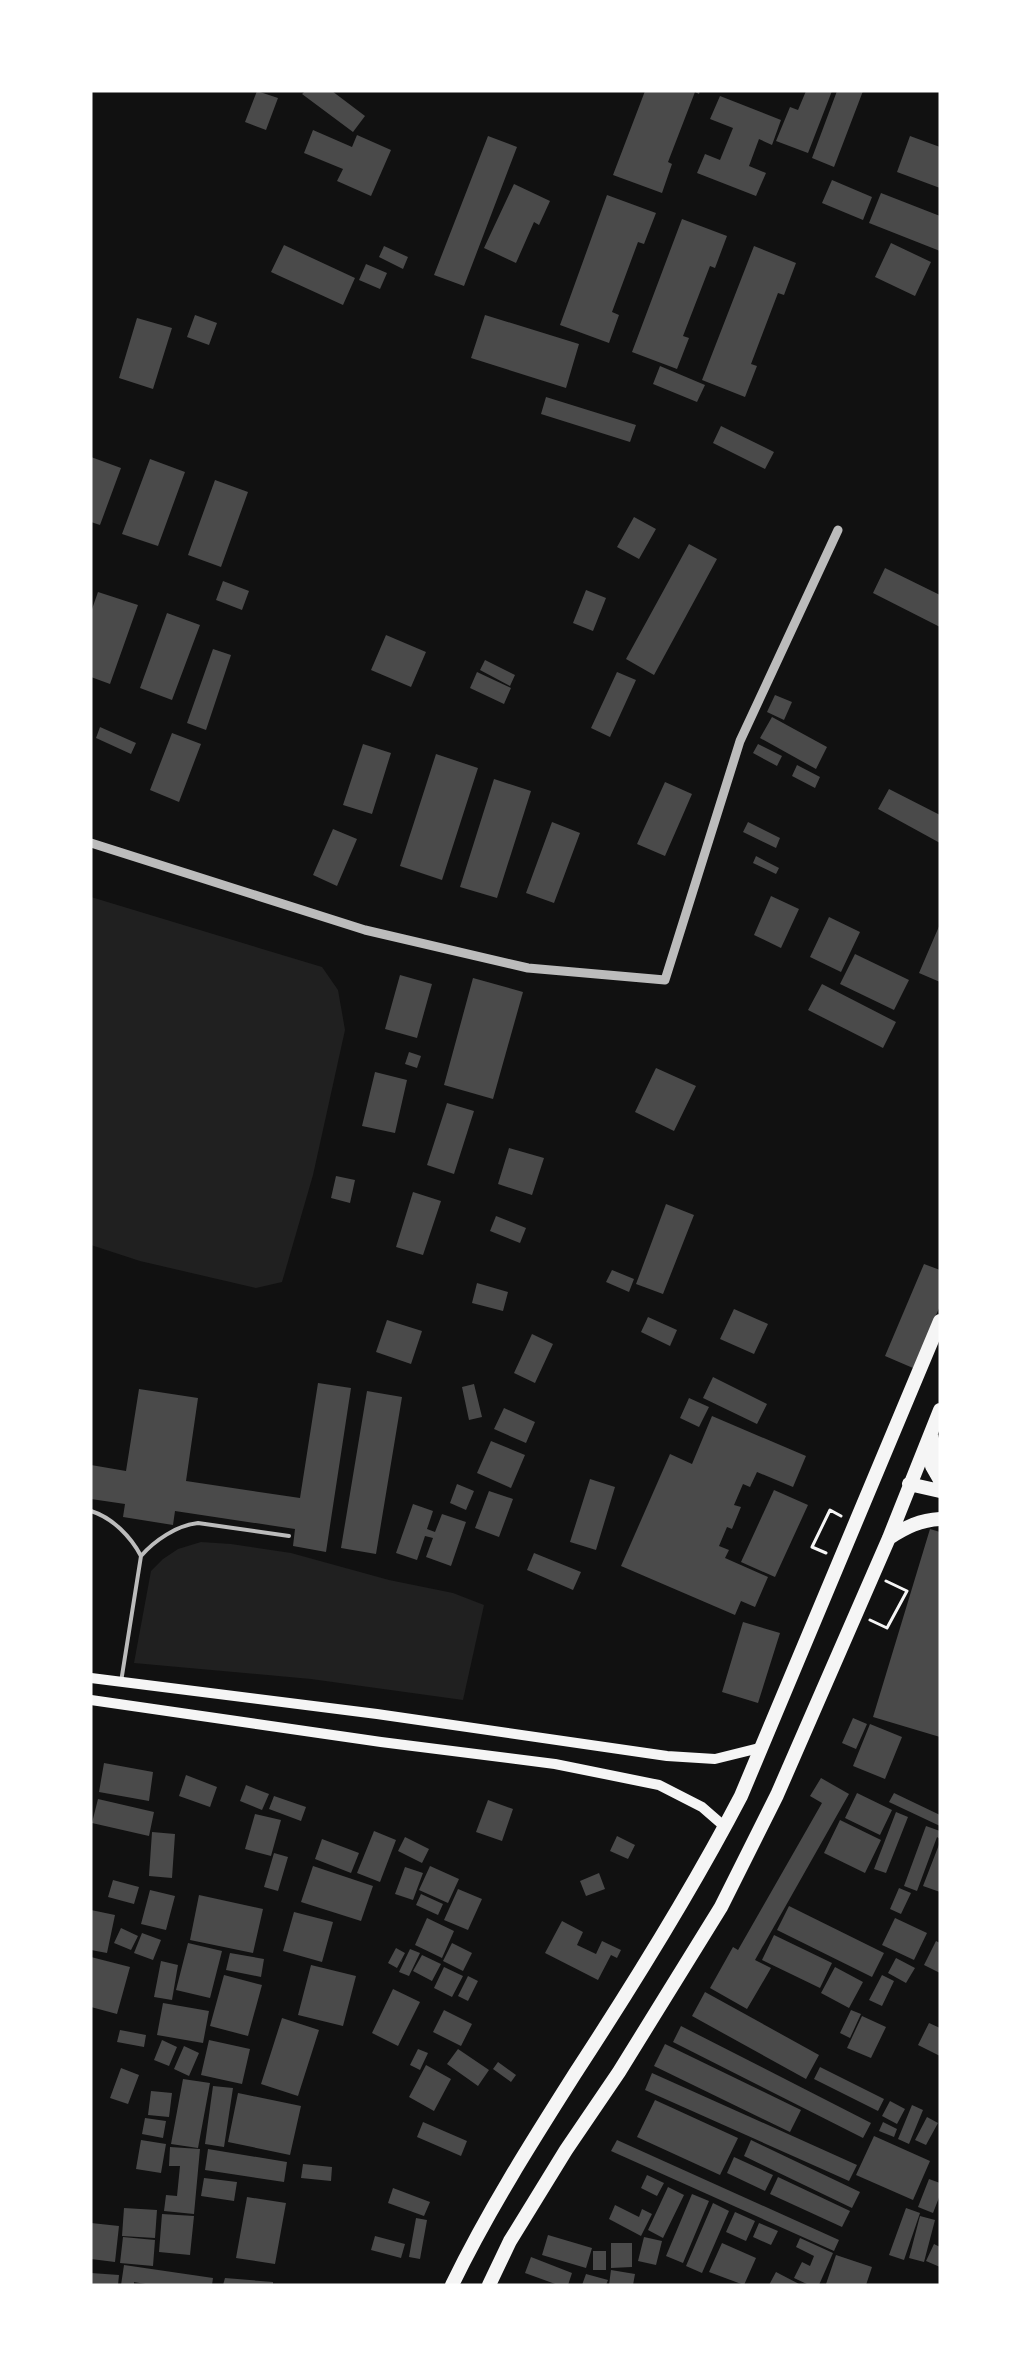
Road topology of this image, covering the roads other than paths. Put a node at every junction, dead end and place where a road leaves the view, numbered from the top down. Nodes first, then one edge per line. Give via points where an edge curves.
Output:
1 (838, 530) dead end
2 (91, 843) edge
3 (940, 1321) edge
4 (940, 1410) edge
5 (940, 1480) edge
6 (909, 1484) junction
7 (940, 1491) edge
8 (91, 1511) edge
9 (940, 1519) edge
10 (289, 1536) dead end
11 (889, 1538) junction
12 (141, 1556) junction
13 (91, 1678) edge
14 (121, 1682) junction
15 (91, 1700) edge
16 (763, 1747) junction
17 (725, 1827) junction
18 (452, 2285) edge
19 (489, 2285) edge

1 - 2 street via 740,741 665,980 528,968 364,930
3 - 16 highway
4 - 5 highway via 930,1443 932,1466
4 - 6 highway
6 - 7 highway
6 - 11 highway
8 - 12 lane via 113,1523
9 - 11 highway via 906,1527
10 - 12 lane via 188,1524 156,1542
11 - 19 highway via 777,1795 721,1907 510,2241
12 - 14 lane
13 - 14 main road
14 - 16 main road via 377,1714 667,1756 715,1759
15 - 17 main road via 555,1764 650,1783 702,1807
16 - 17 highway
17 - 18 highway via 672,1920 500,2191

